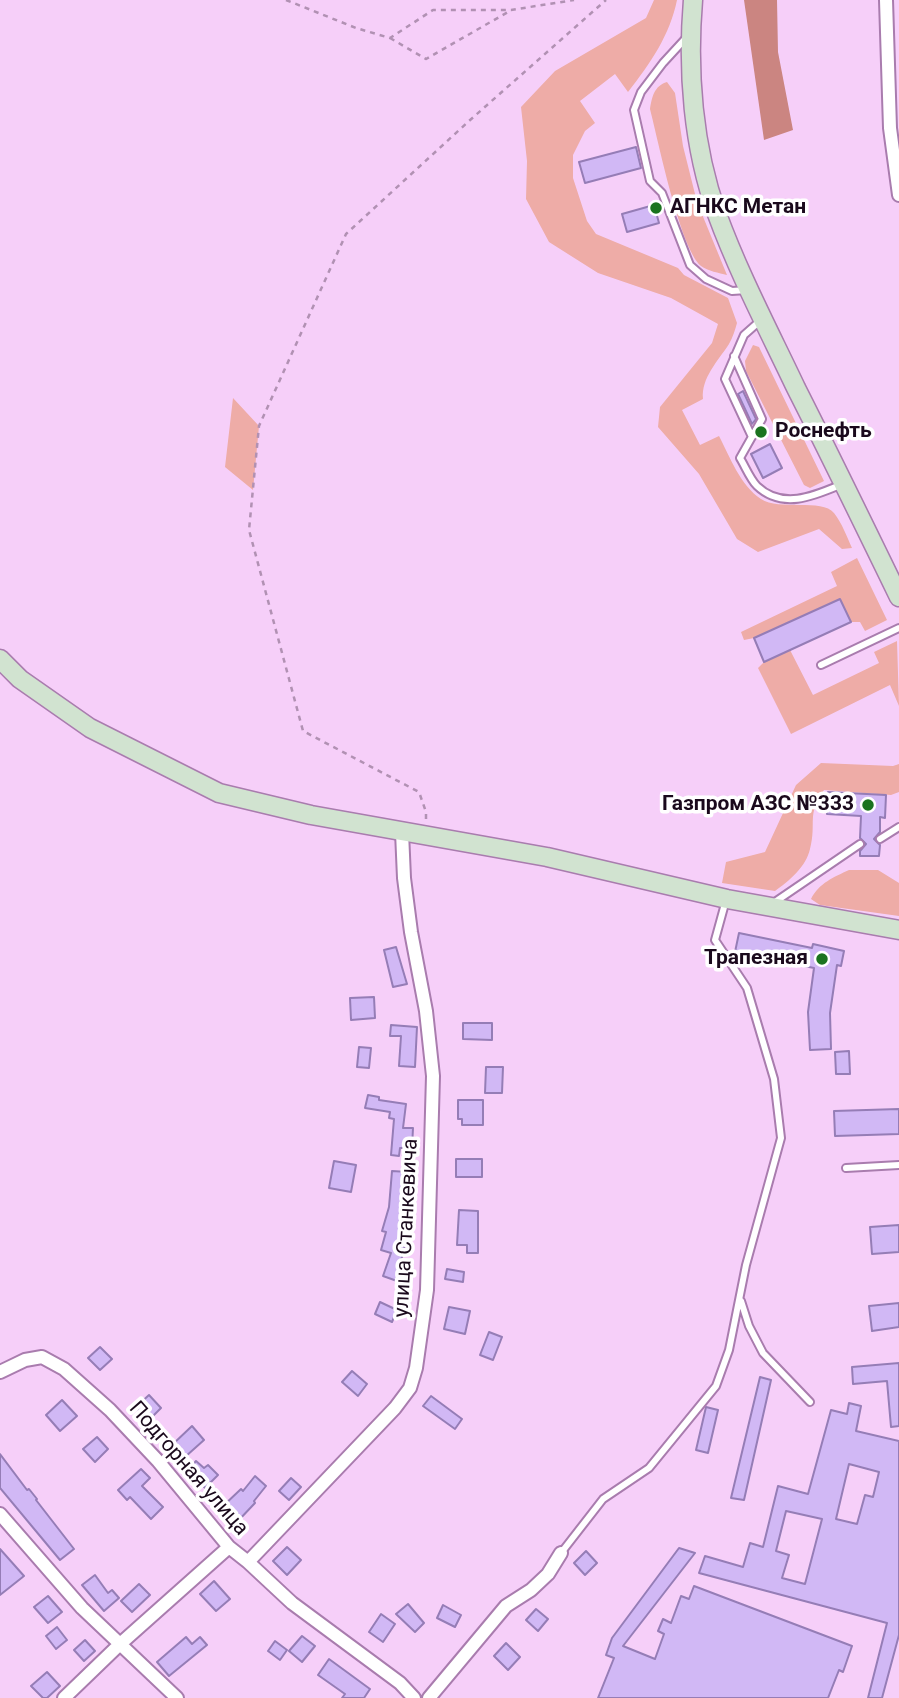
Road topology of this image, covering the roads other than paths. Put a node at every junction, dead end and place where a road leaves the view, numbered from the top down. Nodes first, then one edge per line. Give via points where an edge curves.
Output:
1 (693, 0) edge
2 (886, 0) edge
3 (690, 34) junction
4 (899, 195) edge
5 (749, 290) junction
6 (763, 318) junction
7 (734, 356) junction
8 (752, 437) junction
9 (843, 483) junction
10 (899, 597) edge
11 (899, 628) edge
12 (0, 659) edge
13 (821, 665) dead end
14 (899, 827) edge
15 (402, 832) junction
16 (880, 839) dead end
17 (860, 844) dead end
18 (727, 898) junction
19 (768, 907) junction
20 (899, 930) edge
21 (899, 1165) edge
22 (846, 1168) dead end
23 (740, 1300) junction
24 (0, 1373) edge
25 (810, 1402) dead end
26 (0, 1514) edge
27 (229, 1547) junction
28 (561, 1553) joint
29 (248, 1562) junction
30 (119, 1645) junction
31 (64, 1698) edge
32 (177, 1698) edge
33 (414, 1698) edge
34 (429, 1698) edge

1 - 3 main road
2 - 4 street via 890,128
3 - 5 main road via 700,148 717,212
3 - 5 lane via 648,82 634,110 650,181 662,193 690,265 706,279 732,290
5 - 6 main road
6 - 7 lane via 744,335
6 - 9 main road
7 - 8 lane via 725,379
7 - 8 lane via 762,419
8 - 9 lane via 740,458 756,485 776,498 808,499
9 - 10 main road
11 - 13 lane
12 - 15 main road via 20,679 90,728 219,793
14 - 16 lane
15 - 18 main road via 547,857
15 - 29 street, улица Станкевича via 407,905 433,1076 427,1290 416,1368 410,1388 394,1408
17 - 19 lane
18 - 19 main road
18 - 23 lane via 715,940 747,988 774,1079 781,1138
19 - 20 main road
21 - 22 lane
23 - 25 lane via 763,1353
23 - 28 lane via 716,1386 649,1468 603,1499
24 - 27 street, Подгорная улица via 24,1360 43,1357 64,1369 110,1410
26 - 30 street
27 - 29 street, Подгорная улица
27 - 30 street
28 - 34 street via 548,1574 506,1606
29 - 33 street, Подгорная улица via 292,1603
30 - 31 street
30 - 32 street

